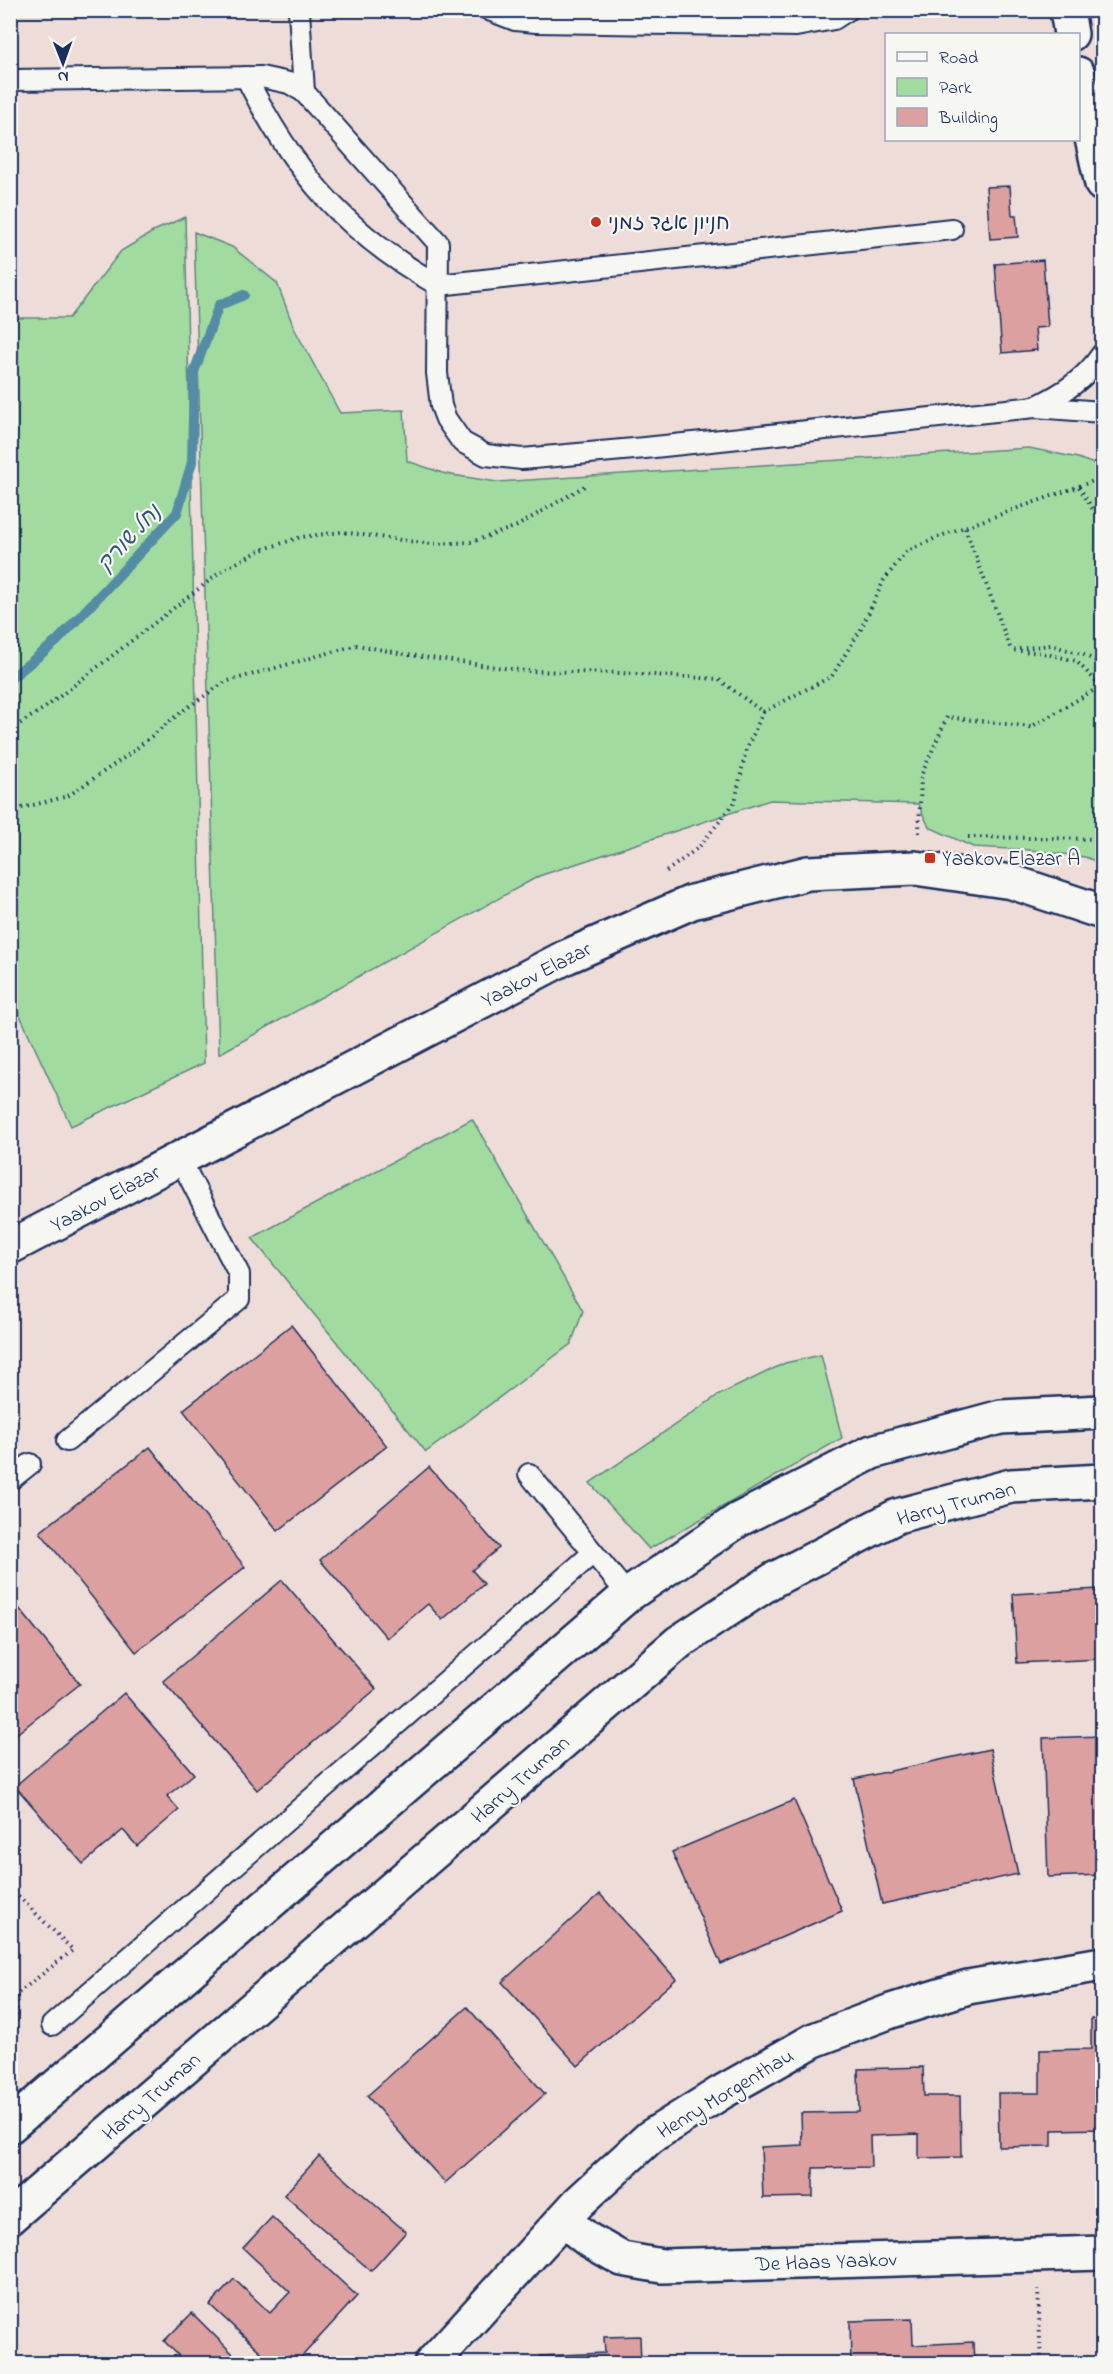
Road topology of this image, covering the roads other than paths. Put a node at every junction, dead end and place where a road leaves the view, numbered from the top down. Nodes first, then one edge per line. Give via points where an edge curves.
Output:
1 (299, 10) edge
2 (489, 10) edge
3 (848, 10) edge
4 (1066, 10) edge
5 (1071, 33) edge
6 (246, 77) junction
7 (10, 80) edge
8 (1080, 83) edge
9 (304, 92) junction
10 (1102, 184) edge
11 (952, 229) dead end
12 (438, 285) junction
13 (1102, 354) edge
14 (1035, 407) junction
15 (1102, 412) edge
16 (1102, 912) edge
17 (180, 1159) junction
18 (10, 1247) edge
19 (1102, 1412) edge
20 (67, 1441) dead end
21 (30, 1464) dead end
22 (528, 1474) dead end
23 (10, 1480) edge
24 (1102, 1481) edge
25 (593, 1553) junction
26 (628, 1595) junction
27 (1102, 1964) edge
28 (52, 2025) dead end
29 (12, 2124) edge
30 (10, 2217) edge
31 (563, 2220) junction
32 (1102, 2253) edge
33 (431, 2364) edge

1 - 9 lane
2 - 3 lane via 515,20 536,22 773,26 816,24
4 - 5 street
6 - 7 lane
6 - 9 lane via 282,81
6 - 12 lane via 292,157 329,202 370,240
8 - 10 street
9 - 12 lane via 438,243
11 - 12 lane
12 - 14 lane via 437,373 441,405 462,442 486,455 522,459
13 - 14 lane via 1080,380
14 - 15 lane
16 - 17 street, Yaakov Elazar via 1012,882 915,868 808,873 692,902 566,957
17 - 18 street, Yaakov Elazar
17 - 20 lane via 239,1274 239,1299
19 - 26 street via 1000,1417 872,1452 738,1520
21 - 23 lane
22 - 25 lane
24 - 30 street, Harry Truman via 1011,1486 897,1516 773,1580 679,1642
25 - 26 lane
25 - 28 lane
26 - 29 street
27 - 31 street, Henry Morgenthau via 968,1988 814,2040 650,2137
31 - 32 street, De Haas Yaakov via 586,2239 622,2259 662,2266
31 - 33 street, Henry Morgenthau

